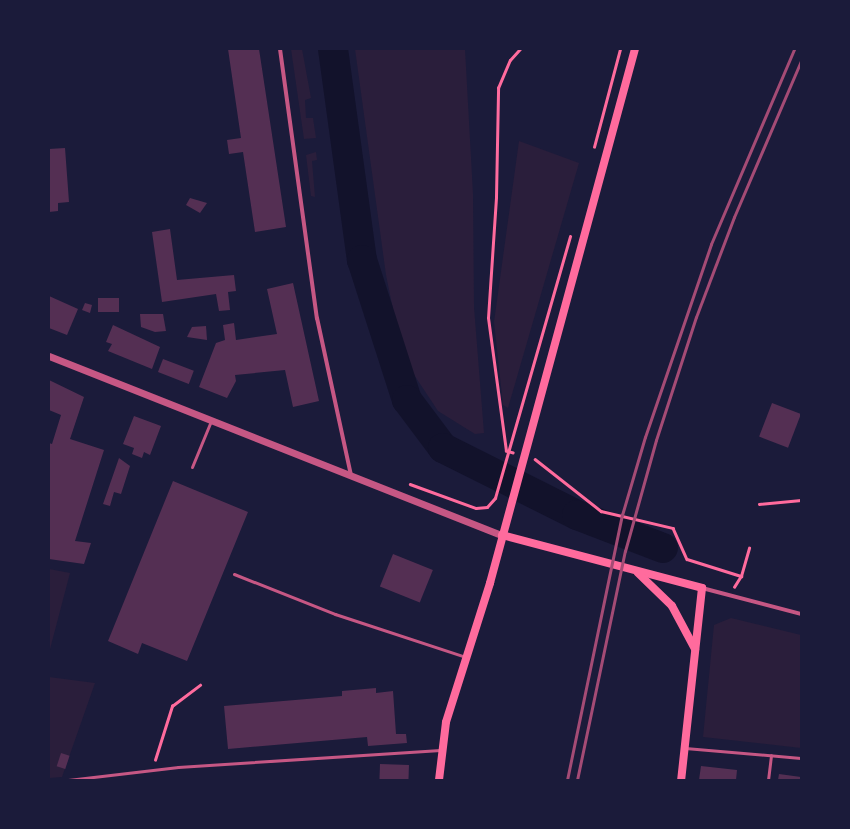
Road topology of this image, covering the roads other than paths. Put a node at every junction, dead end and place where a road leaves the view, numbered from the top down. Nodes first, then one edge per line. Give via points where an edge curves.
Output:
1 (280, 49) edge
2 (635, 49) edge
3 (49, 356) edge
4 (211, 419) junction
5 (192, 467) dead end
6 (351, 476) junction
7 (502, 535) junction
8 (636, 571) junction
9 (234, 574) dead end
10 (702, 588) junction
11 (801, 614) edge
12 (695, 649) junction
13 (466, 657) junction
14 (685, 748) junction
15 (440, 750) junction
16 (772, 755) junction
17 (801, 758) edge
18 (68, 780) edge
19 (439, 780) edge
20 (681, 780) edge
21 (768, 780) edge

1 - 6 street via 317,318
2 - 7 main road
3 - 4 street
4 - 5 lane
4 - 6 street
6 - 7 street
7 - 8 main road
7 - 13 main road
8 - 10 main road
8 - 12 main road via 672,606
9 - 13 lane via 335,614
10 - 11 street
10 - 12 main road
12 - 14 main road
13 - 15 main road
14 - 16 lane
14 - 20 main road
15 - 18 lane via 153,771
15 - 19 main road
16 - 17 lane
16 - 21 lane

